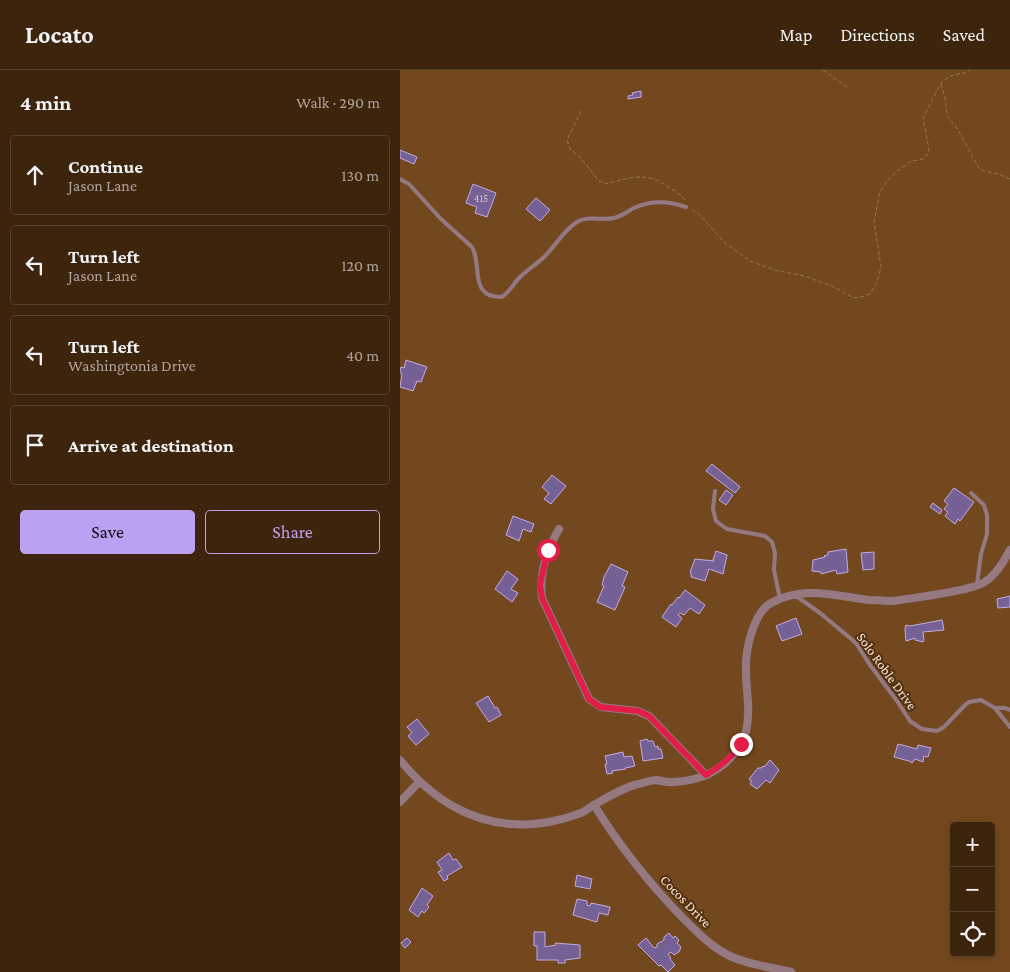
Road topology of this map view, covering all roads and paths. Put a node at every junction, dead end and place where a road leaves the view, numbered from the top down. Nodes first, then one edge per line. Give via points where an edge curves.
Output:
1 (823, 70) edge
2 (970, 70) edge
3 (941, 83) junction
4 (847, 87) dead end
5 (581, 111) dead end
6 (400, 179) edge
7 (1010, 179) edge
8 (686, 207) junction
9 (715, 491) dead end
10 (971, 493) dead end
11 (559, 530) dead end
12 (1010, 550) edge
13 (976, 586) junction
14 (793, 594) junction
15 (780, 599) junction
16 (995, 708) junction
17 (1010, 710) edge
18 (1010, 727) edge
19 (400, 760) edge
20 (706, 775) junction
21 (419, 782) junction
22 (400, 802) edge
23 (594, 805) junction
24 (791, 972) edge

1 - 4 path
2 - 3 path via 950,76
3 - 7 path via 947,116 980,170
3 - 8 path via 924,118 928,154 896,172 880,192 874,220 881,267 870,294 852,297 804,276 750,261 725,243 699,214
5 - 8 path via 567,140 570,149 599,182 605,184 637,176 652,178 682,196
6 - 8 lane via 409,184 472,247 476,252 479,284 491,296 501,297 578,221 614,218 649,202
9 - 15 lane via 713,509 716,521 727,529 764,536 772,542
10 - 13 lane via 984,505 987,515 987,534
11 - 20 street via 545,560 540,584 542,598 589,699 600,707 638,711 649,716
12 - 13 street via 1003,564
13 - 14 street via 892,601 824,592
14 - 15 street
14 - 16 lane, Solo Roble Drive via 856,643 910,721 922,729 936,731 944,727 970,702 981,700
15 - 20 street via 770,603 760,614 748,646 746,733 732,756
16 - 17 lane, Solo Roble Drive
16 - 18 lane
19 - 21 street
20 - 23 street via 671,783 657,780 640,784
21 - 22 street
21 - 23 street via 444,803 479,819 516,825 542,823 582,812
23 - 24 street, Cocos Drive via 617,841 664,898 714,946 741,960

